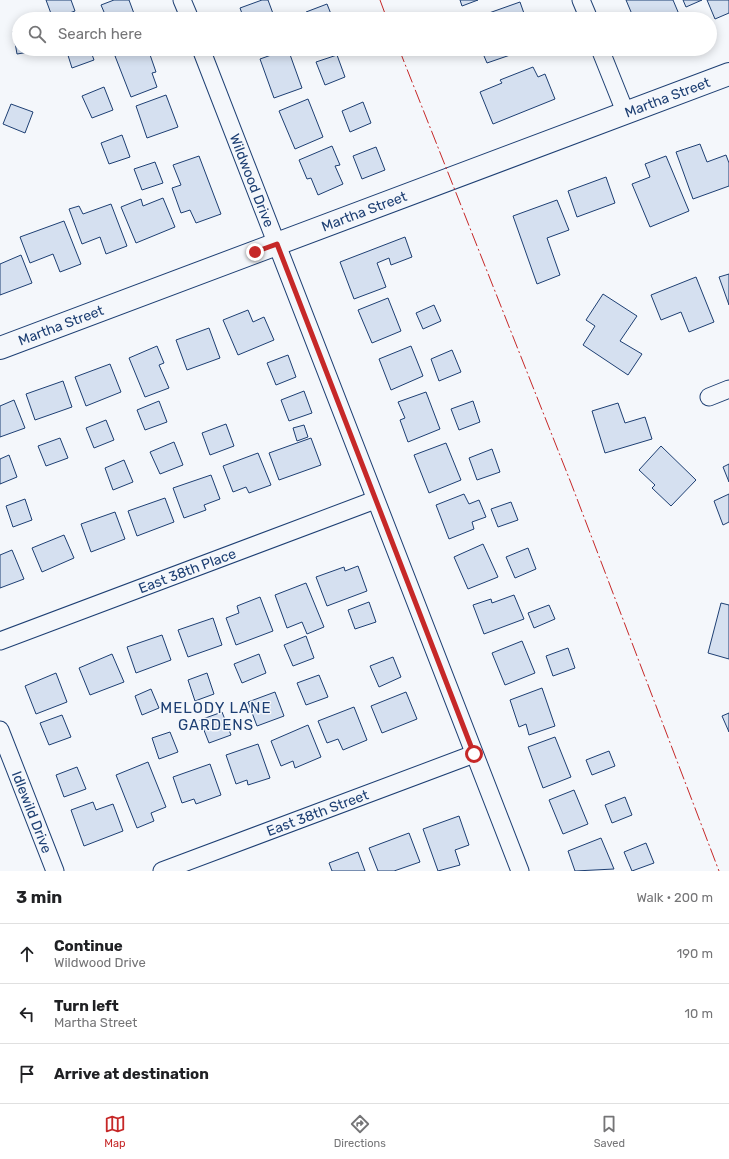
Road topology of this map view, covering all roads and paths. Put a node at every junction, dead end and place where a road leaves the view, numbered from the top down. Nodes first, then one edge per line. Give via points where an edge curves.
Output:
1 (182, 0) edge
2 (581, 0) edge
3 (187, 12) edge
4 (586, 12) edge
5 (204, 56) edge
6 (603, 56) edge
7 (729, 74) edge
8 (626, 114) junction
9 (277, 244) junction
10 (0, 348) edge
11 (729, 389) edge
12 (709, 396) dead end
13 (375, 500) junction
14 (0, 641) edge
15 (0, 730) edge
16 (474, 754) junction
17 (55, 871) edge
18 (162, 871) edge
19 (520, 871) edge

1 - 3 street
2 - 4 street
5 - 9 street, Wildwood Drive
6 - 8 street
7 - 8 street, Martha Street
8 - 9 street, Martha Street
9 - 10 street, Martha Street
9 - 13 street, Wildwood Drive
11 - 12 street
13 - 14 street, East 38th Place
13 - 16 street, Wildwood Drive
15 - 17 street, Idlewild Drive
16 - 18 street, East 38th Street
16 - 19 street, Wildwood Drive

